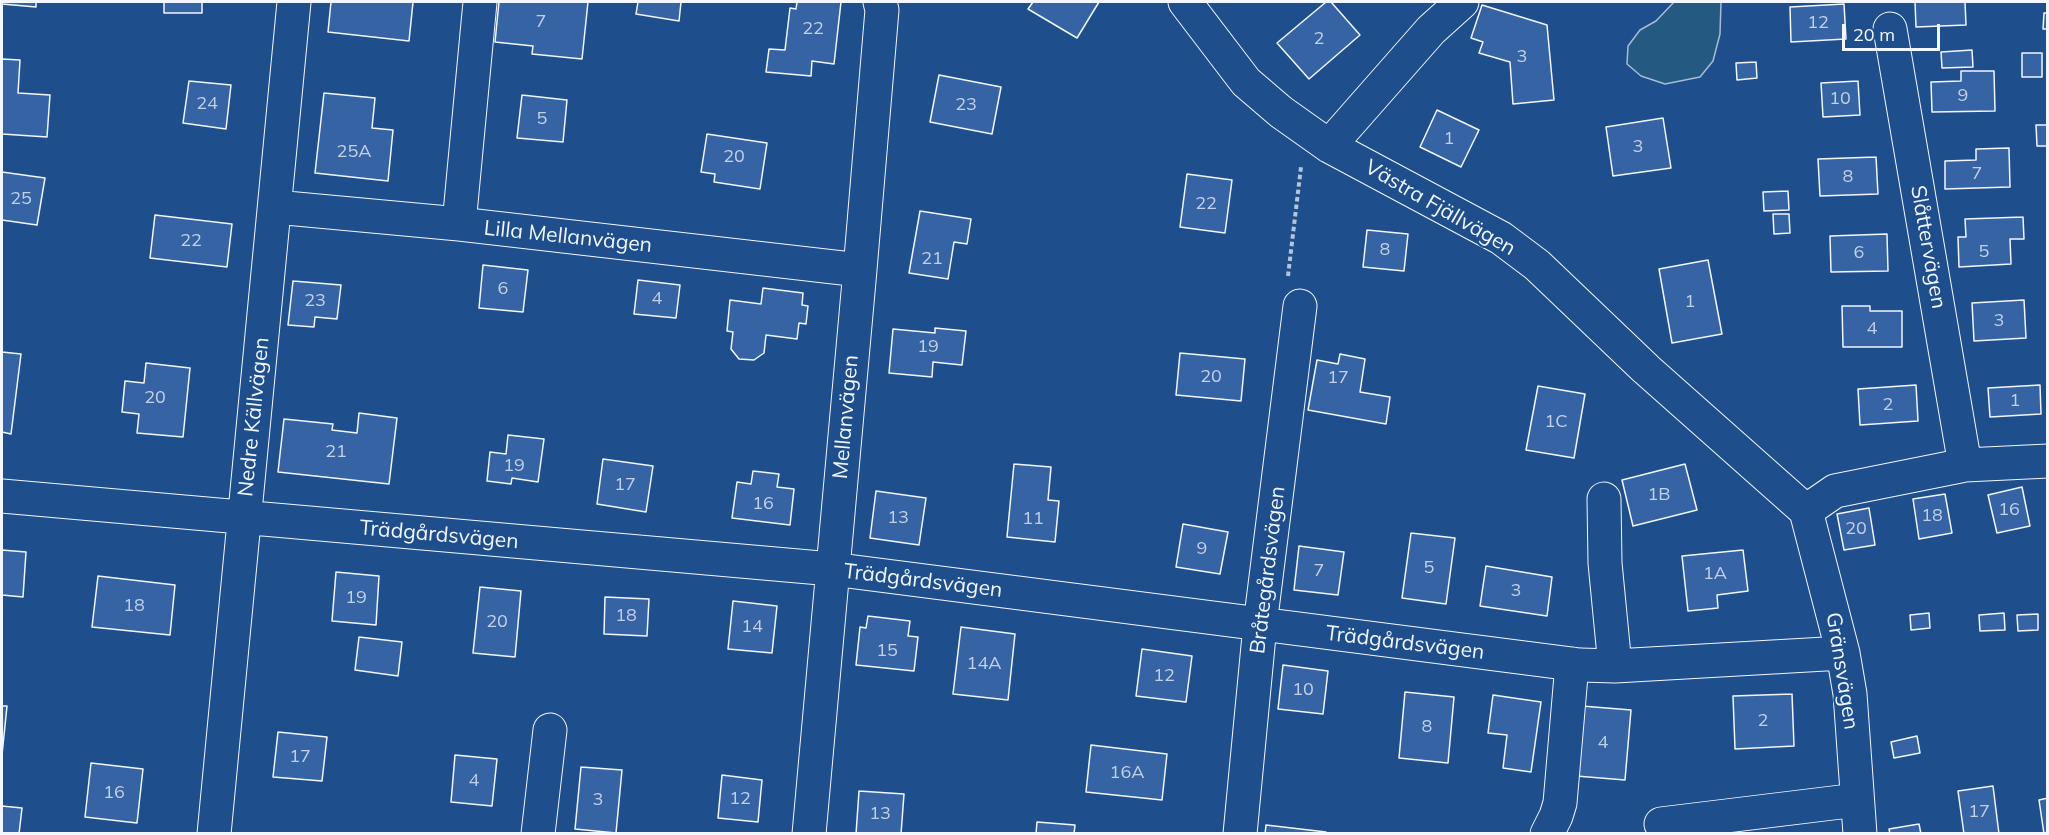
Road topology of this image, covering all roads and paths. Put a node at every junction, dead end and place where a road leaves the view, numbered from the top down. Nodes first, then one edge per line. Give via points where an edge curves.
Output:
1 (294, 2) edge
2 (480, 2) edge
3 (880, 2) edge
4 (1185, 2) edge
5 (1462, 2) edge
6 (1890, 28) dead end
7 (1318, 138) junction
8 (275, 207) junction
9 (459, 224) junction
10 (860, 270) junction
11 (1300, 306) joint
12 (2048, 461) edge
13 (1965, 465) junction
14 (2, 496) edge
15 (1604, 499) dead end
16 (1806, 511) junction
17 (244, 518) junction
18 (832, 569) junction
19 (1260, 625) junction
20 (1843, 653) junction
21 (1572, 664) junction
22 (1615, 666) junction
23 (550, 730) dead end
24 (1857, 800) junction
25 (1661, 824) dead end
26 (214, 834) edge
27 (538, 834) edge
28 (808, 834) edge
29 (1240, 834) edge
30 (1547, 834) edge
31 (1860, 834) edge

1 - 8 street, Nedre Källvägen
2 - 9 street
3 - 10 street, Mellanvägen
4 - 7 street, Västra Fjällvägen via 1246,82
5 - 7 street
6 - 13 street, Slåttervägen
7 - 11 path via 1288,274 1292,297
7 - 16 street, Västra Fjällvägen via 1501,238 1537,265 1646,369
8 - 9 street, Lilla Mellanvägen
8 - 17 street, Nedre Källvägen
9 - 10 street, Lilla Mellanvägen
10 - 18 street, Mellanvägen
11 - 19 street, Bråtegårdsvägen
12 - 13 street
13 - 16 street via 1835,492
14 - 17 street, Trädgårdsvägen
15 - 22 street
16 - 20 street, Gränsvägen
17 - 18 street, Trädgårdsvägen
17 - 26 street, Nedre Källvägen
18 - 19 street, Trädgårdsvägen
18 - 28 street, Mellanvägen
19 - 21 street, Trädgårdsvägen
19 - 29 street, Bråtegårdsvägen
20 - 22 street, Trädgårdsvägen
20 - 24 street, Gränsvägen via 1850,694
21 - 22 street, Trädgårdsvägen
21 - 30 street via 1560,803
23 - 27 street
24 - 25 street
24 - 31 street, Gränsvägen

